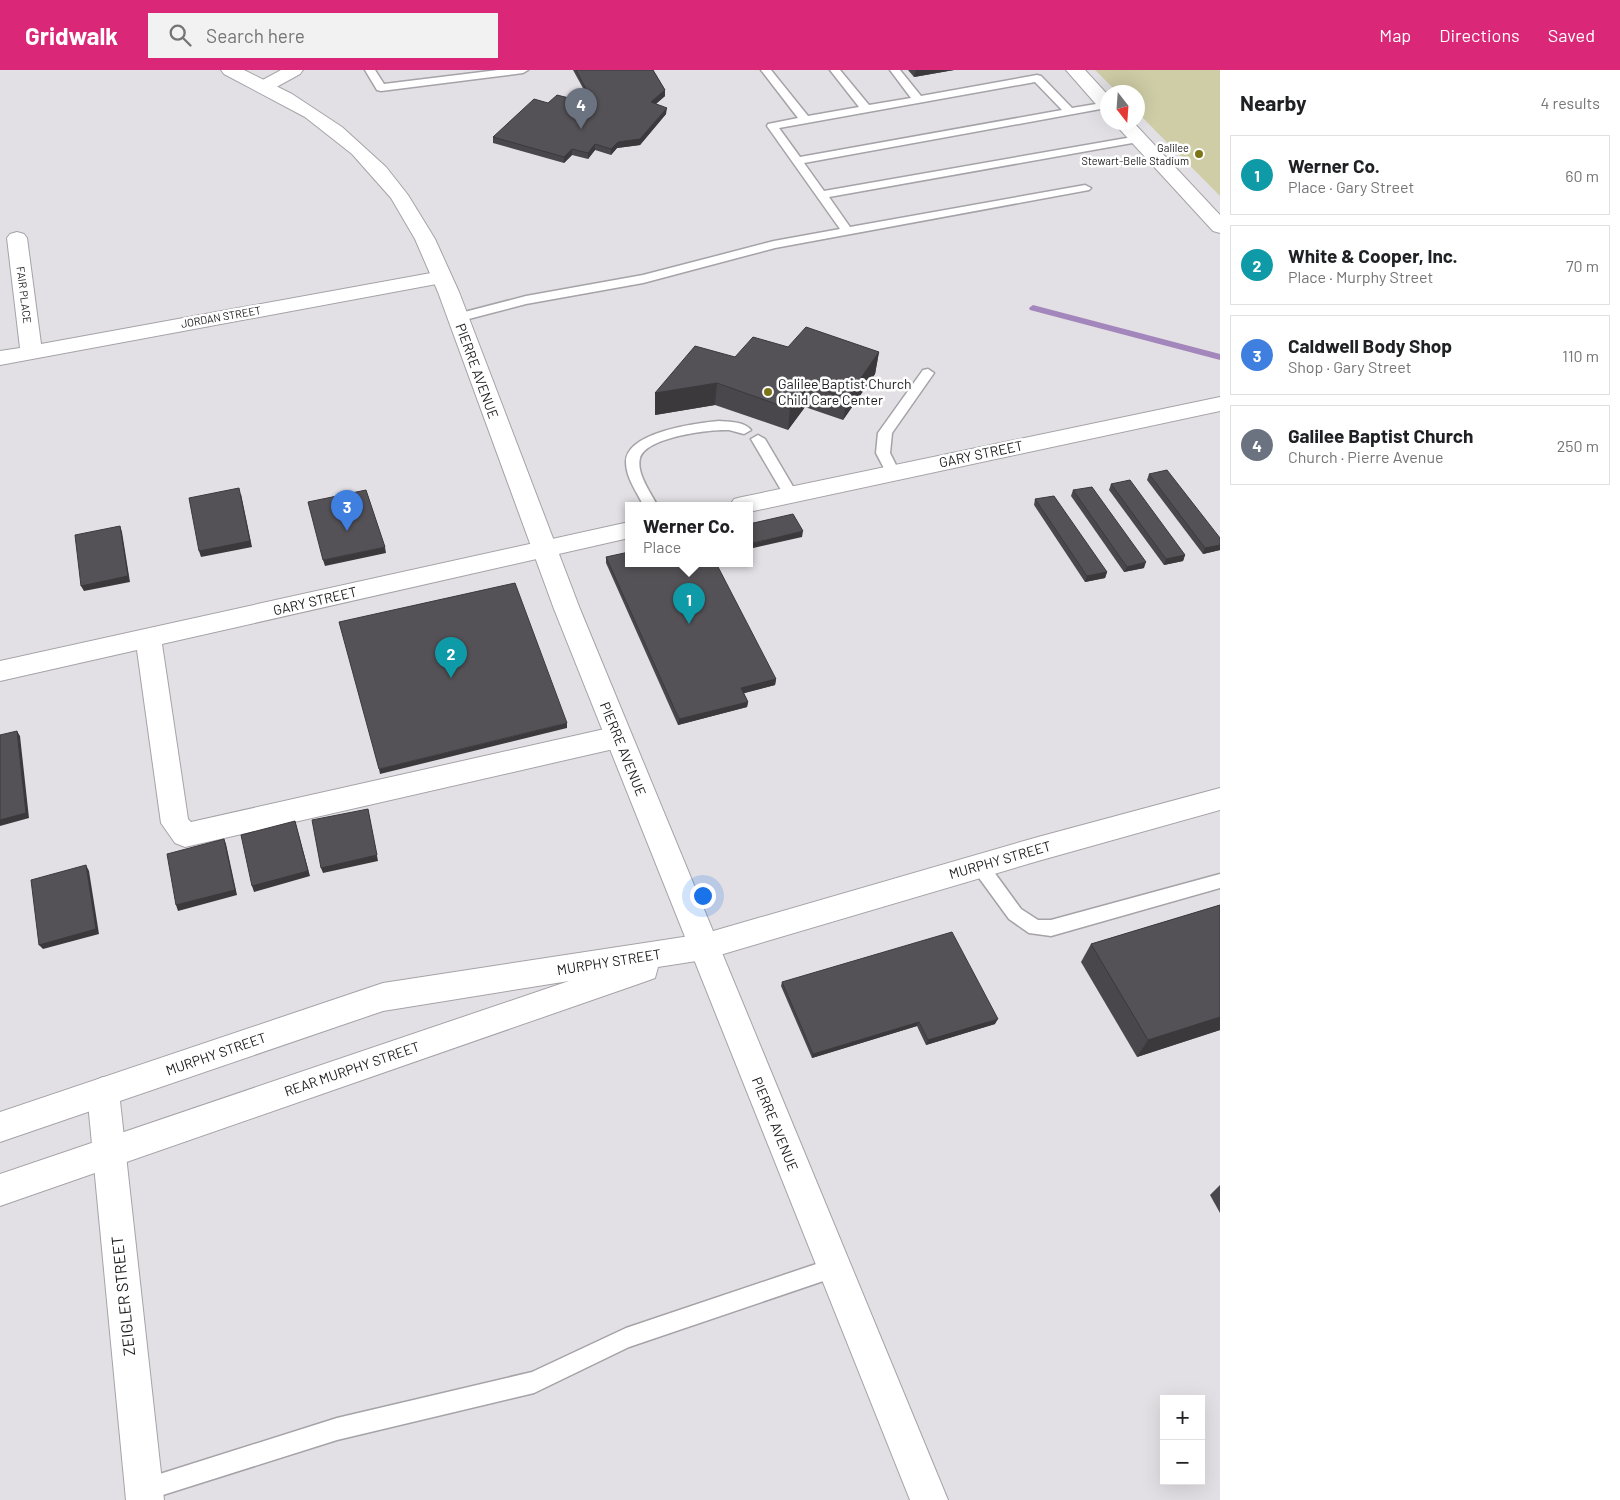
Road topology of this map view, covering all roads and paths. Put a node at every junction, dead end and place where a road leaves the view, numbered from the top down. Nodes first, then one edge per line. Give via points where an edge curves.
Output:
1 (230, 70) edge
2 (294, 70) edge
3 (370, 70) edge
4 (523, 70) edge
5 (766, 70) edge
6 (834, 70) edge
7 (895, 70) edge
8 (1075, 70) edge
9 (265, 86) junction
10 (918, 99) junction
11 (1100, 99) edge
12 (1100, 107) edge
13 (866, 109) junction
14 (1070, 112) junction
15 (805, 120) junction
16 (1130, 130) edge
17 (1138, 139) junction
18 (796, 161) junction
19 (1085, 188) dead end
20 (821, 195) junction
21 (1220, 227) edge
22 (846, 231) junction
23 (16, 238) dead end
24 (442, 277) junction
25 (457, 318) junction
26 (31, 352) junction
27 (0, 358) edge
28 (928, 373) dead end
29 (1220, 404) edge
30 (744, 430) dead end
31 (758, 439) dead end
32 (893, 473) junction
33 (791, 495) junction
34 (649, 502) edge
35 (753, 503) edge
36 (625, 531) edge
37 (543, 550) junction
38 (148, 638) junction
39 (0, 671) edge
40 (618, 737) junction
41 (1220, 799) edge
42 (980, 866) junction
43 (1220, 881) edge
44 (703, 947) junction
45 (103, 1092) junction
46 (0, 1127) edge
47 (108, 1153) junction
48 (0, 1190) edge
49 (834, 1268) junction
50 (145, 1495) edge
51 (929, 1500) edge

1 - 9 street, PIERRE AVENUE
2 - 9 street
3 - 4 lane via 381,88
5 - 15 lane
6 - 13 lane
7 - 10 lane
8 - 11 street
9 - 24 street, PIERRE AVENUE via 336,129 366,156 392,186 417,223
10 - 13 lane
10 - 14 lane via 1037,78
12 - 14 lane
13 - 15 lane
14 - 18 lane
15 - 18 lane via 772,126
16 - 17 street
17 - 20 lane
17 - 21 street
18 - 20 lane
19 - 22 lane
20 - 22 lane
22 - 25 lane via 774,245 643,279 526,300
23 - 26 street, FAIR PLACE
24 - 25 street, PIERRE AVENUE
24 - 26 street, JORDAN STREET
25 - 37 street, PIERRE AVENUE
26 - 27 street, JORDAN STREET
28 - 32 lane via 885,433 883,454
29 - 32 street, GARY STREET
30 - 34 lane via 714,426 678,432 639,448 633,458 634,472
31 - 33 lane
32 - 33 street, GARY STREET
33 - 35 street, GARY STREET
36 - 37 street, GARY STREET
37 - 38 street, GARY STREET
37 - 40 street, PIERRE AVENUE
38 - 39 street, GARY STREET
38 - 40 street via 175,823 185,835
40 - 44 street, PIERRE AVENUE
41 - 42 street, MURPHY STREET
42 - 43 lane via 1015,914 1035,928 1051,928
42 - 44 street, MURPHY STREET
44 - 45 street, MURPHY STREET via 383,997
44 - 47 street, REAR MURPHY STREET via 567,997
44 - 49 street, PIERRE AVENUE
45 - 46 street, MURPHY STREET
45 - 47 street, ZEIGLER STREET
47 - 48 street, REAR MURPHY STREET
47 - 50 street, ZEIGLER STREET
49 - 50 lane via 626,1338 534,1382 337,1429
49 - 51 street, PIERRE AVENUE

